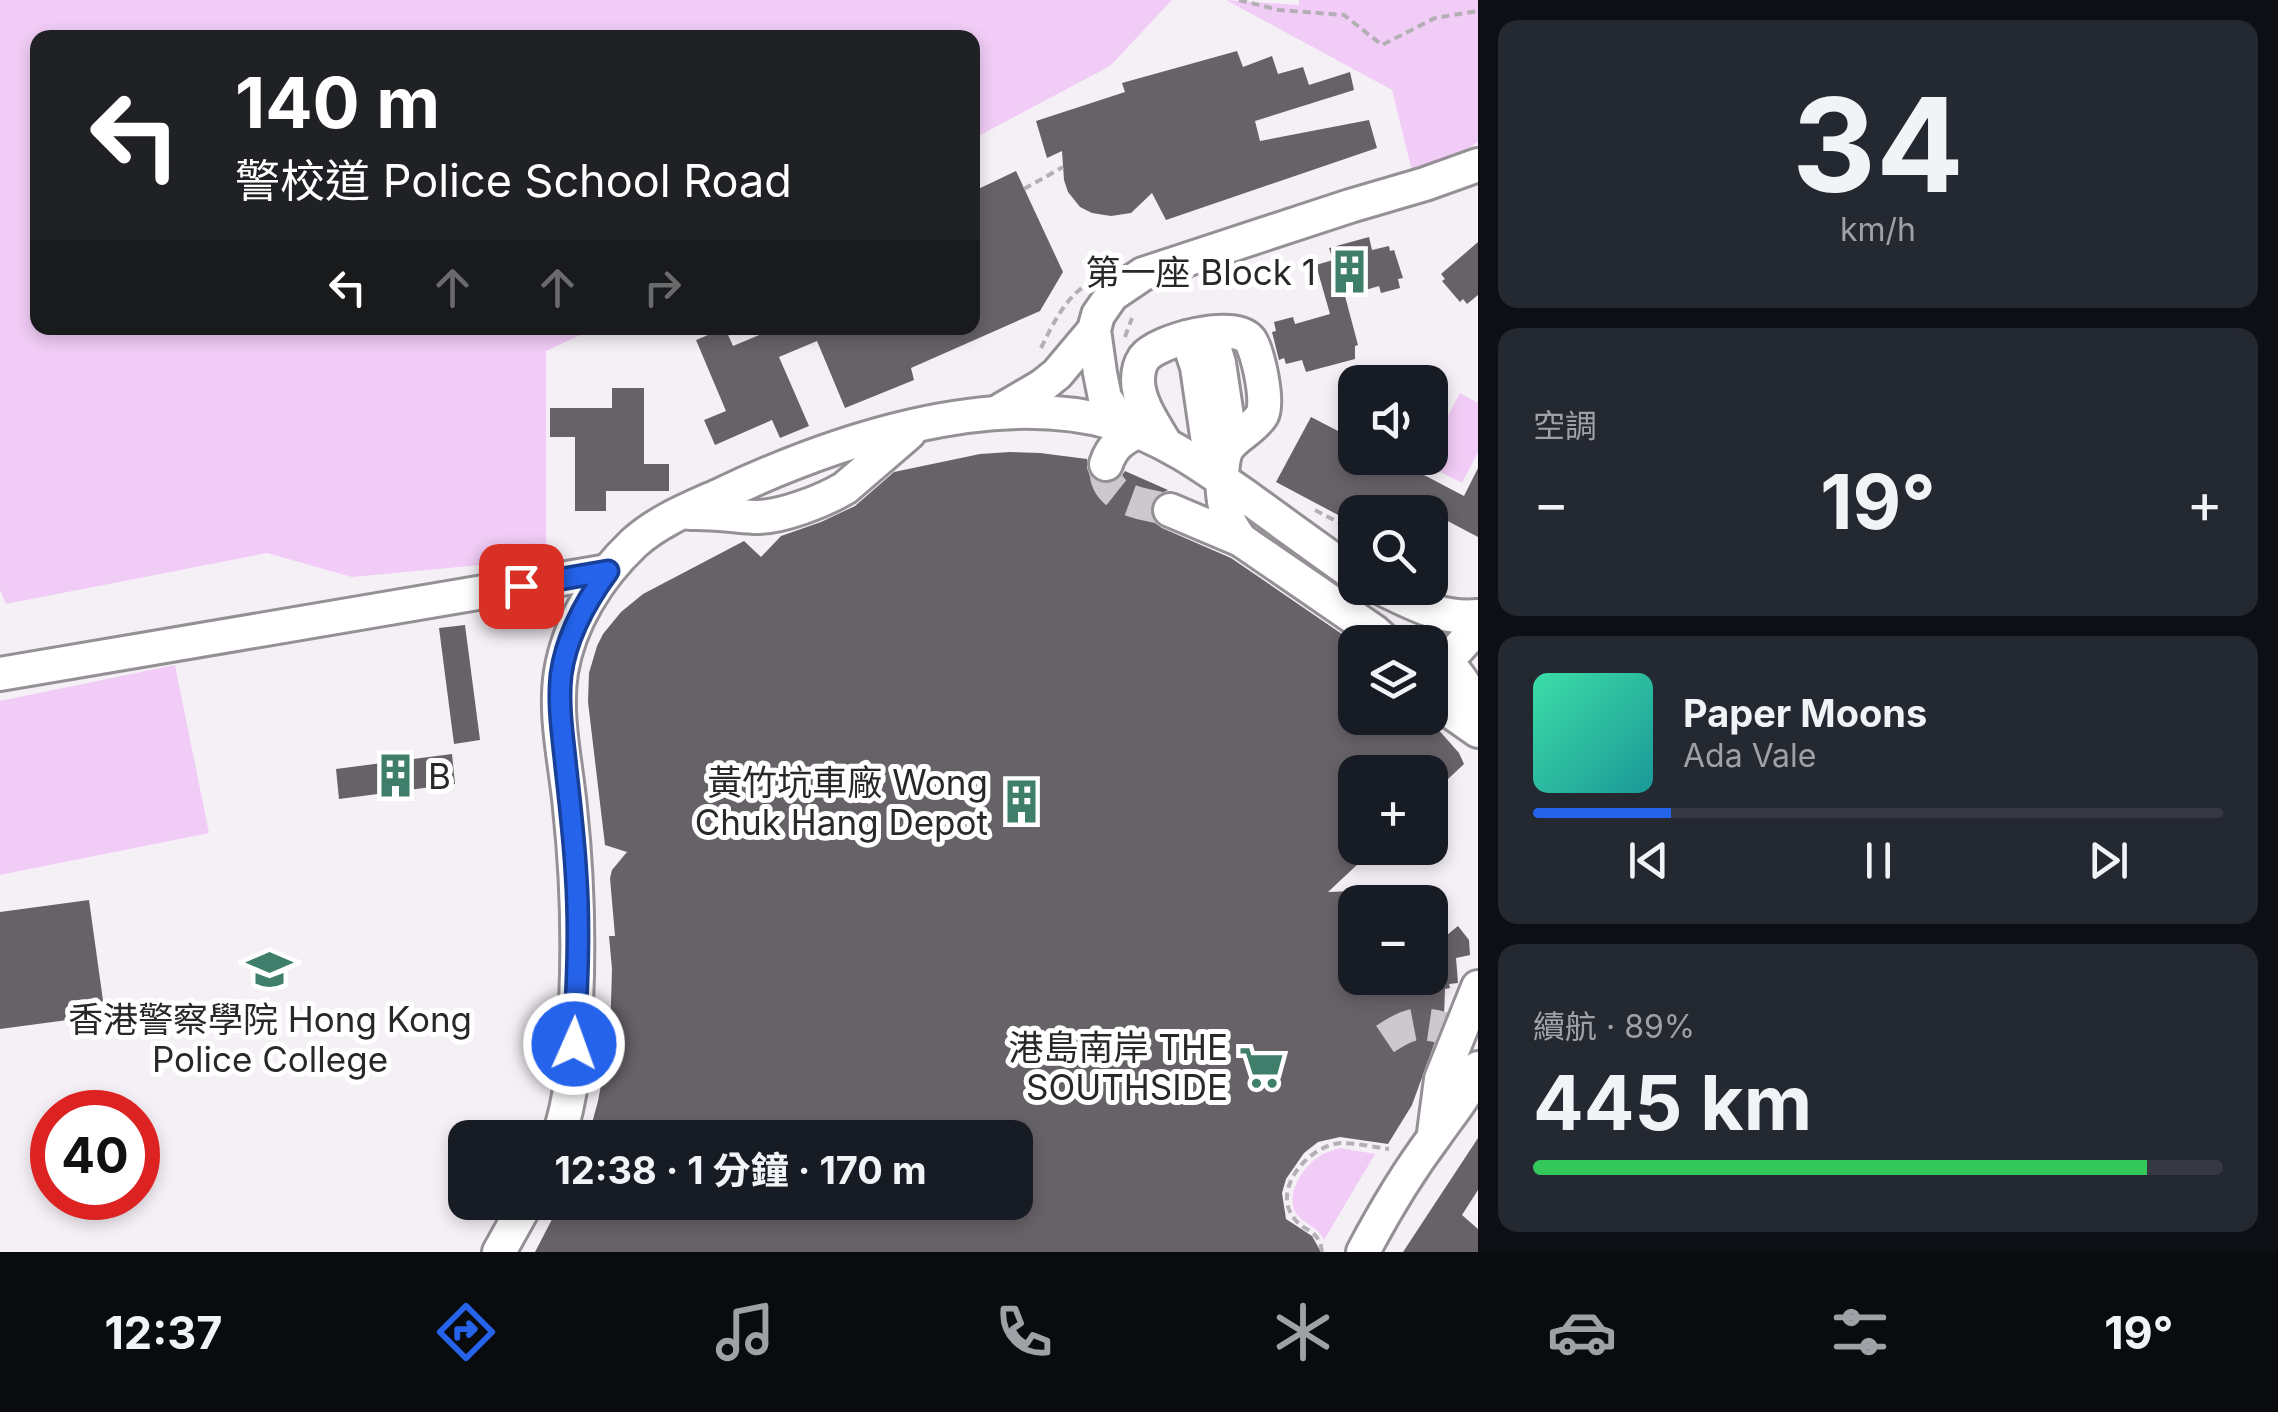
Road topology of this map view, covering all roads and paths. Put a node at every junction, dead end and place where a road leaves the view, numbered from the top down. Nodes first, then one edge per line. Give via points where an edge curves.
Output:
1 (1239, 0) edge
2 (1478, 11) edge
3 (1478, 165) edge
4 (1063, 167) dead end
5 (1024, 189) dead end
6 (1138, 309) dead end
7 (1209, 334) junction
8 (1108, 338) junction
9 (997, 412) junction
10 (1151, 437) junction
11 (1231, 452) junction
12 (1106, 464) dead end
13 (1170, 510) tunnel mouth
14 (1241, 540) junction
15 (1338, 558) edge
16 (608, 571) junction
17 (1384, 605) edge
18 (1417, 605) edge
19 (1478, 616) edge
20 (1365, 625) edge
21 (1401, 625) edge
22 (1478, 627) edge
23 (1448, 651) edge
24 (0, 674) edge
25 (1448, 674) edge
26 (1448, 710) edge
27 (1478, 716) edge
28 (1478, 731) edge
29 (1478, 987) edge
30 (1460, 1035) edge
31 (1478, 1068) edge
32 (564, 1120) edge
33 (1434, 1137) junction
34 (1389, 1149) dead end
35 (517, 1220) edge
36 (1373, 1243) edge
37 (499, 1252) edge
38 (1322, 1252) edge

1 - 2 path via 1344,15 1382,45 1435,18
3 - 8 street via 1142,274 1112,295 1098,315
4 - 5 path
6 - 8 path
7 - 10 street via 1144,358 1138,381
7 - 11 street via 1196,368 1207,436
7 - 11 street via 1248,338 1264,402 1262,416
8 - 9 street
8 - 10 street via 1105,398
9 - 10 street via 1090,418
9 - 16 street via 859,440 772,470 680,513 637,540
10 - 11 street
10 - 12 street via 1120,440
11 - 14 street via 1227,516
11 - 15 street
13 - 14 street
14 - 20 street
16 - 24 street
16 - 32 street via 580,616 561,674 579,933 573,1075
17 - 21 street
18 - 19 street via 1447,616
22 - 23 street
25 - 27 street via 1465,686
26 - 28 street
29 - 30 street
30 - 33 street via 1441,1079
31 - 33 street
33 - 36 street
34 - 38 path via 1340,1143 1320,1149 1290,1181 1287,1204 1294,1220 1314,1232
35 - 37 street

